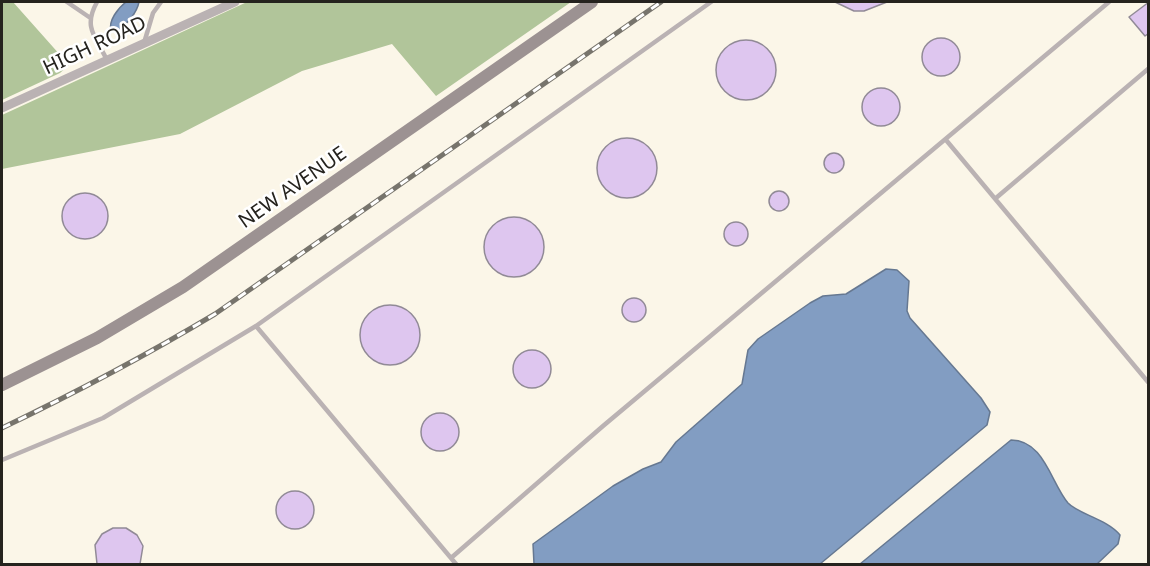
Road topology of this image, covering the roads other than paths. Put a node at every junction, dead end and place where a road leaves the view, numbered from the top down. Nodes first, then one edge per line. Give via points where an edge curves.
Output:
1 (67, 2) edge
2 (97, 2) edge
3 (161, 2) edge
4 (235, 2) edge
5 (592, 2) edge
6 (711, 2) edge
7 (1109, 2) edge
8 (89, 17) junction
9 (144, 43) junction
10 (107, 60) junction
11 (1149, 69) edge
12 (2, 108) edge
13 (946, 140) junction
14 (996, 198) junction
15 (256, 326) junction
16 (1149, 382) edge
17 (2, 384) edge
18 (2, 460) edge
19 (451, 558) junction
20 (456, 564) edge

1 - 8 lane
2 - 8 lane
3 - 9 lane via 153,13
4 - 9 street, HIGH ROAD
5 - 17 main road, NEW AVENUE via 183,287 97,338
6 - 15 lane
7 - 13 lane
8 - 10 lane
9 - 10 street, HIGH ROAD
10 - 12 street, HIGH ROAD
11 - 14 lane
13 - 14 lane
13 - 19 lane
14 - 16 lane
15 - 18 lane via 103,418
15 - 19 lane
19 - 20 lane

